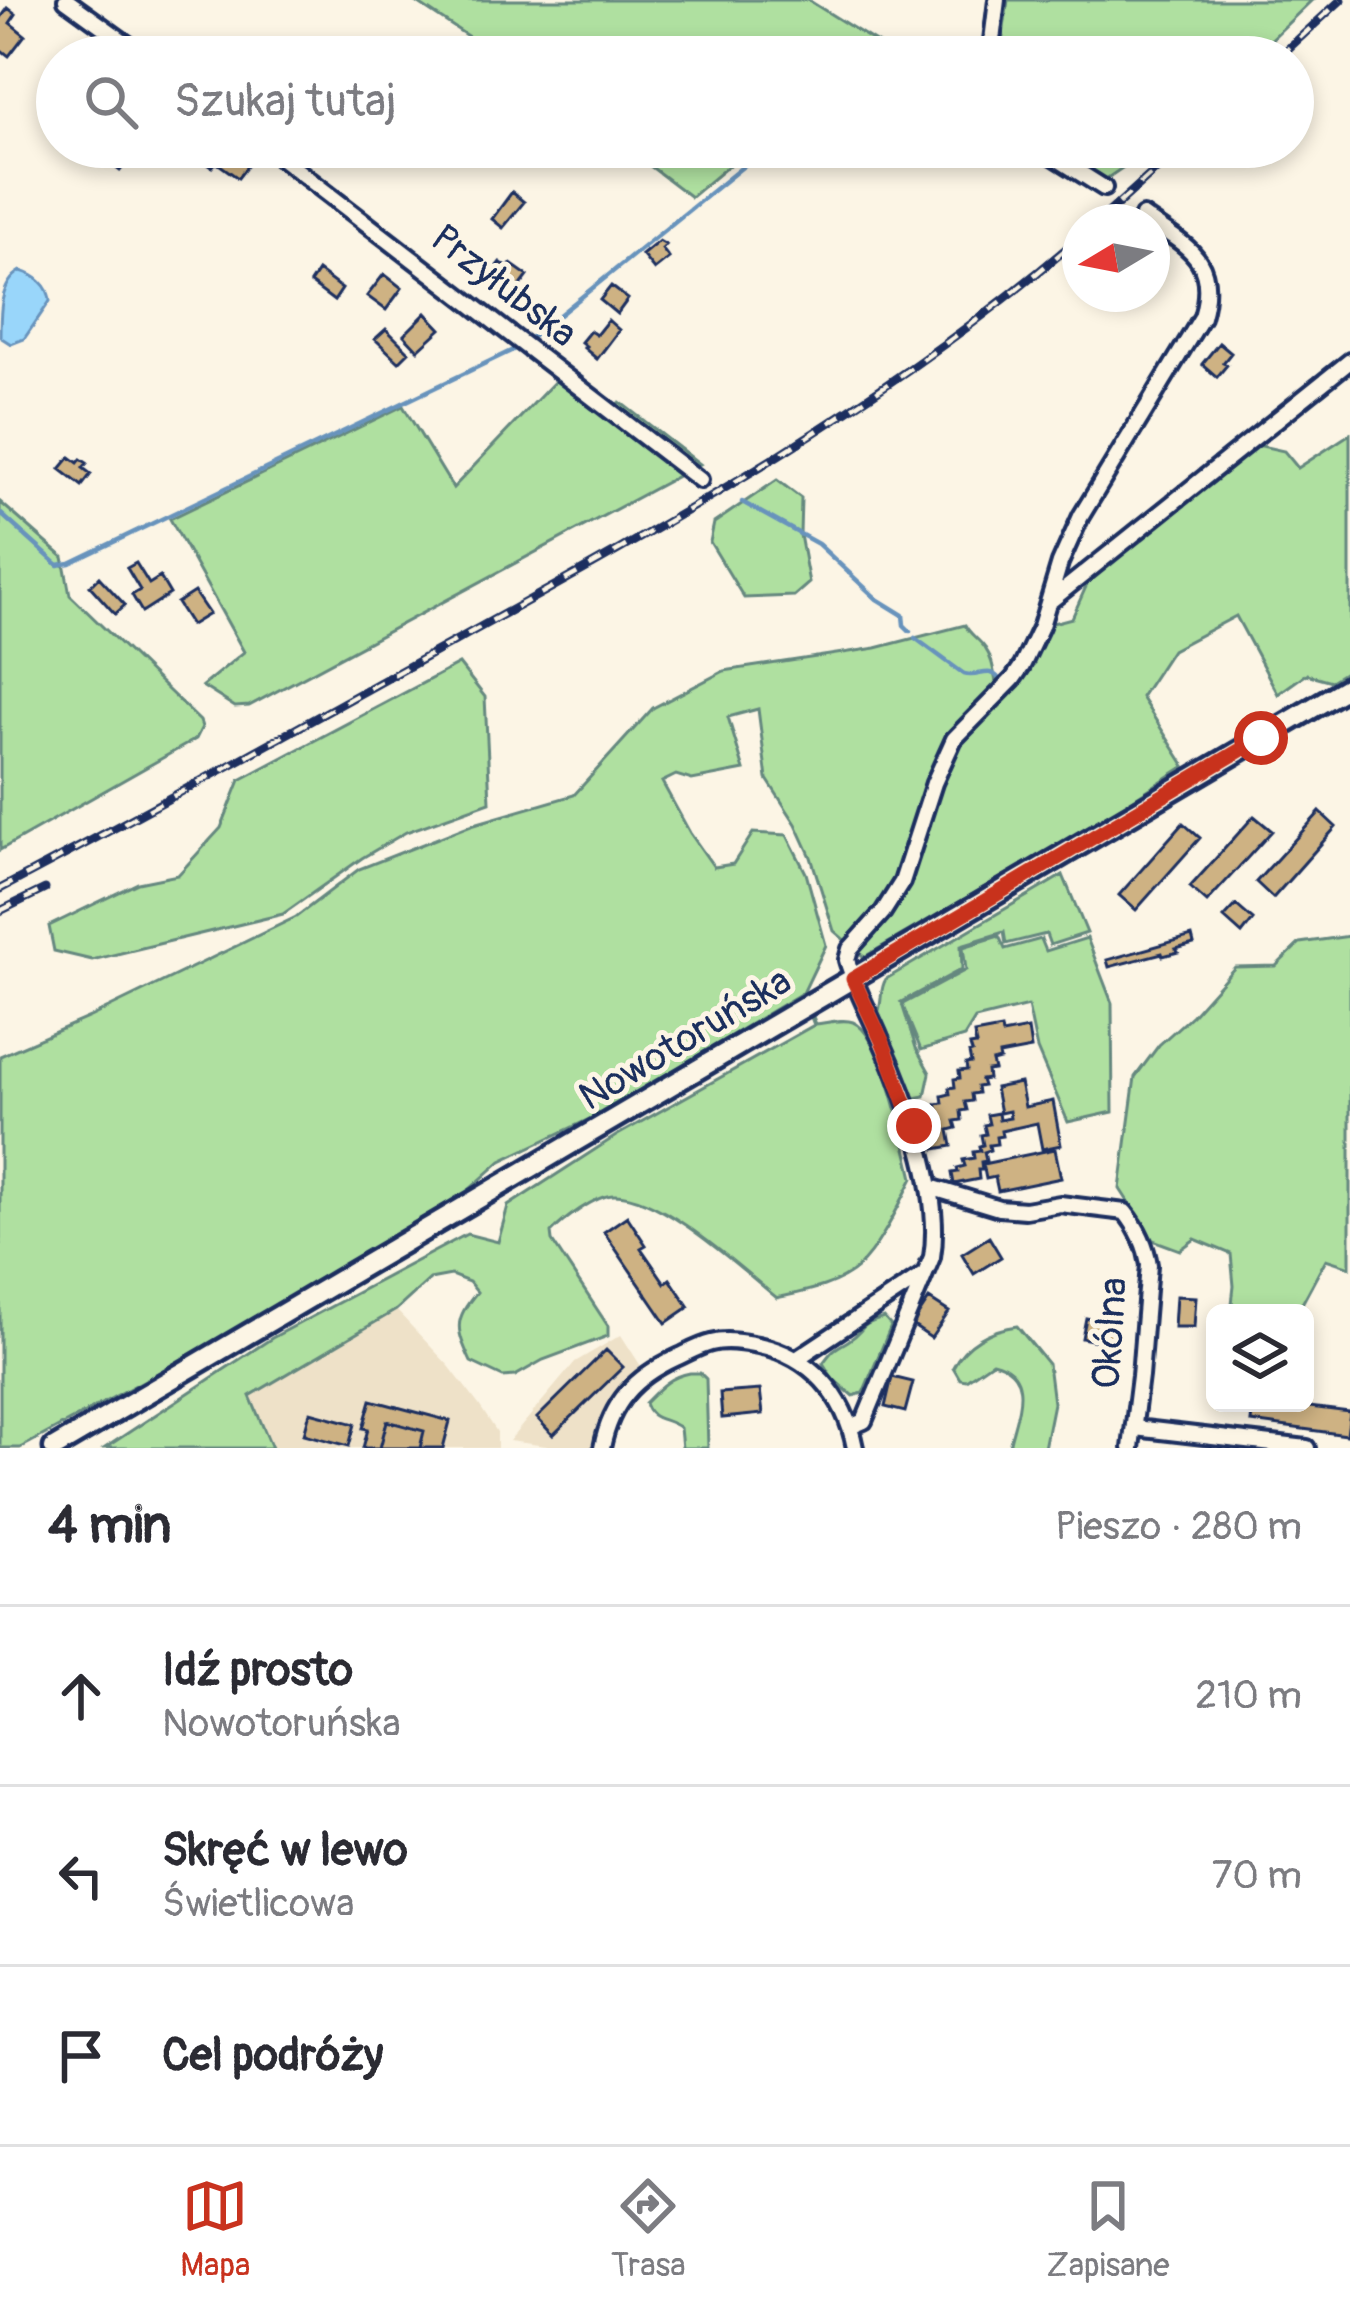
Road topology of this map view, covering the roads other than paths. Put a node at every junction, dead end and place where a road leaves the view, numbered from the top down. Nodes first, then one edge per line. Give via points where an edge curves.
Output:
1 (66, 0) edge
2 (997, 0) edge
3 (116, 36) edge
4 (993, 36) edge
5 (294, 168) edge
6 (1072, 168) edge
7 (1104, 188) dead end
8 (1170, 235) edge
9 (1350, 361) edge
10 (700, 480) dead end
11 (1049, 602) junction
12 (1349, 690) edge
13 (853, 979) junction
14 (930, 1187) junction
15 (923, 1275) junction
16 (798, 1358) junction
17 (850, 1427) junction
18 (1135, 1428) junction
19 (54, 1448) edge
20 (602, 1448) edge
21 (855, 1448) edge
22 (1131, 1448) edge
23 (1307, 1448) edge

1 - 3 street
2 - 4 street
5 - 10 street, Przyłubska
6 - 7 street
8 - 11 street via 1197,254 1205,275 1202,317 1081,516
9 - 11 street
11 - 13 street via 1022,666 954,739 902,882 850,949
12 - 13 main road, Nowotoruńska
13 - 14 street via 914,1126
13 - 19 main road, Nowotoruńska
14 - 15 street via 936,1236
14 - 18 street, Okólna via 999,1208 1125,1211 1149,1265
15 - 16 street
15 - 17 street via 864,1421
16 - 17 street
16 - 20 street via 725,1341 654,1368 630,1387
17 - 21 street
18 - 22 street, Okólna
18 - 23 street

